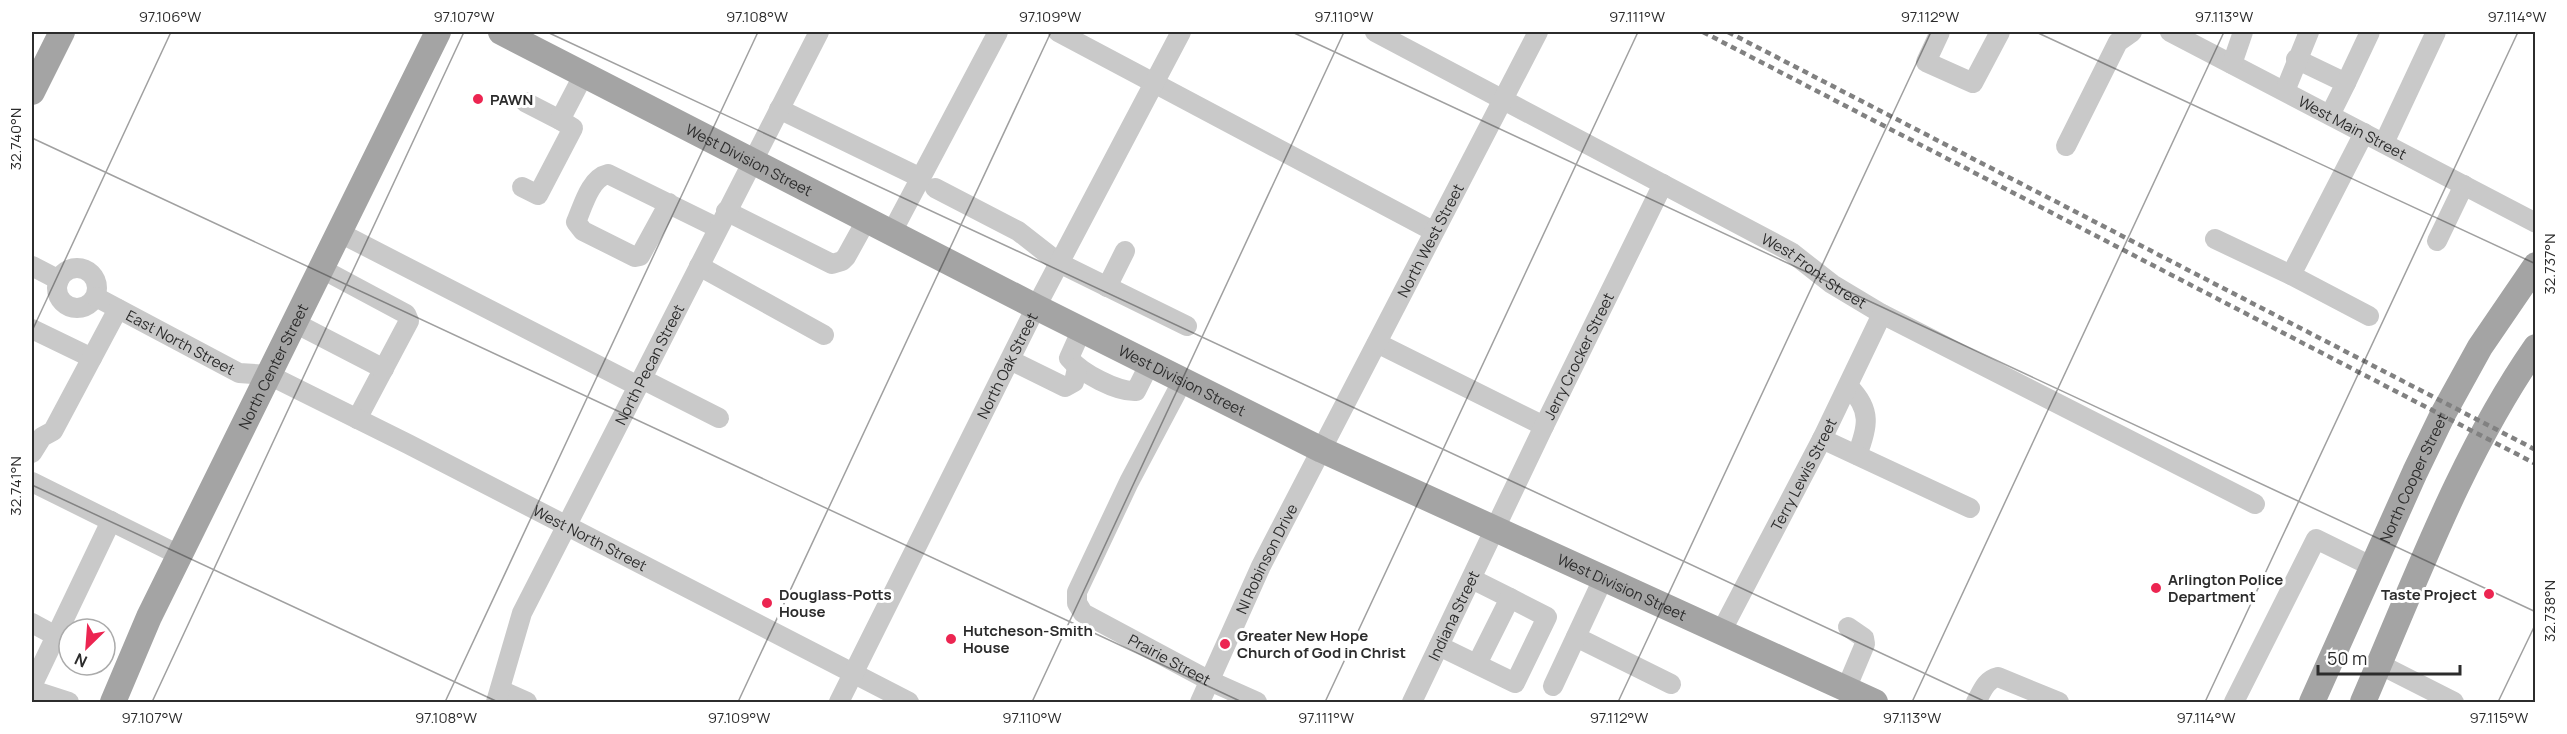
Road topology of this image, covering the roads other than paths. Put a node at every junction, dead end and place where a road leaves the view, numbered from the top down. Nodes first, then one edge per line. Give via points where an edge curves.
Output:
1 (62, 32) edge
2 (438, 32) edge
3 (501, 32) edge
4 (819, 32) edge
5 (998, 32) edge
6 (1058, 32) edge
7 (1181, 32) edge
8 (1375, 32) edge
9 (1538, 32) edge
10 (1940, 32) edge
11 (2000, 32) edge
12 (2132, 32) edge
13 (2170, 32) edge
14 (2243, 32) edge
15 (2309, 32) edge
16 (2370, 32) edge
17 (2436, 32) edge
18 (2296, 59) junction
19 (2232, 64) junction
20 (584, 74) junction
21 (1155, 81) junction
22 (2346, 83) junction
23 (33, 84) edge
24 (2285, 91) junction
25 (1504, 98) junction
26 (525, 102) dead end
27 (779, 109) junction
28 (2330, 115) junction
29 (560, 120) junction
30 (2364, 133) junction
31 (2384, 144) junction
32 (2066, 146) dead end
33 (752, 160) junction
34 (928, 183) junction
35 (1663, 184) junction
36 (2464, 185) junction
37 (522, 187) dead end
38 (669, 204) junction
39 (867, 219) junction
40 (722, 220) junction
41 (2535, 223) edge
42 (1433, 231) junction
43 (892, 232) junction
44 (340, 233) junction
45 (2215, 239) dead end
46 (2437, 241) dead end
47 (1125, 250) dead end
48 (1059, 263) junction
49 (2535, 265) edge
50 (32, 266) edge
51 (699, 266) junction
52 (322, 269) junction
53 (2291, 275) junction
54 (59, 280) junction
55 (1107, 287) junction
56 (96, 297) junction
57 (1036, 307) junction
58 (118, 309) junction
59 (1882, 314) junction
60 (2368, 316) dead end
61 (295, 323) junction
62 (1187, 326) dead end
63 (32, 329) edge
64 (1082, 329) junction
65 (824, 335) dead end
66 (1377, 343) junction
67 (2535, 347) edge
68 (92, 358) junction
69 (1010, 360) junction
70 (1150, 363) junction
71 (1077, 368) junction
72 (384, 369) junction
73 (268, 375) junction
74 (1183, 380) junction
75 (640, 383) junction
76 (1849, 387) junction
77 (719, 418) dead end
78 (357, 419) junction
79 (1544, 426) junction
80 (1822, 439) junction
81 (1322, 450) junction
82 (32, 453) edge
83 (1857, 455) junction
84 (32, 482) edge
85 (2255, 504) dead end
86 (1970, 508) dead end
87 (111, 521) junction
88 (568, 525) junction
89 (1496, 529) junction
90 (181, 556) junction
91 (2373, 567) junction
92 (1472, 579) junction
93 (1604, 579) junction
94 (1510, 598) junction
95 (32, 623) edge
96 (1848, 627) dead end
97 (1721, 632) junction
98 (56, 636) junction
99 (1576, 637) junction
100 (1439, 646) junction
101 (1478, 664) junction
102 (2379, 664) junction
103 (854, 673) junction
104 (1210, 681) junction
105 (1671, 684) dead end
106 (1553, 686) dead end
107 (32, 688) edge
108 (1846, 689) junction
109 (498, 696) edge
110 (69, 702) edge
111 (113, 702) edge
112 (527, 702) edge
113 (839, 702) edge
114 (909, 702) edge
115 (1200, 702) edge
116 (1257, 702) edge
117 (1412, 702) edge
118 (1875, 702) edge
119 (1976, 702) edge
120 (2059, 702) edge
121 (2235, 702) edge
122 (2312, 702) edge
123 (2363, 702) edge
124 (2454, 702) edge

1 - 23 main road
2 - 44 main road, North Center Street
3 - 20 main road, West Division Street
4 - 27 street, North Pecan Street
5 - 34 street
6 - 21 street
7 - 21 street, North Oak Street
8 - 25 street, West Front Street
9 - 25 street, North West Street
10 - 11 street via 1926,62 1973,83
12 - 32 street via 2118,42
13 - 19 street, West Main Street
14 - 19 street
15 - 18 street
16 - 22 street
17 - 31 street
18 - 22 street
18 - 24 street
19 - 24 street, West Main Street
20 - 29 street
20 - 33 main road, West Division Street
21 - 42 street
21 - 48 street, North Oak Street
22 - 28 street
24 - 28 street, West Main Street
25 - 35 street, West Front Street
25 - 42 street, North West Street
26 - 29 street
27 - 33 street, North Pecan Street
27 - 34 street
28 - 30 street, West Main Street
29 - 37 street via 573,128 538,195
30 - 31 street, West Main Street
30 - 53 street
31 - 36 street, West Main Street
33 - 39 main road, West Division Street
33 - 40 street, North Pecan Street
34 - 43 street
34 - 48 street via 1018,231
35 - 59 street, West Front Street via 1791,252 1832,284
35 - 79 street, Jerry Crocker Street
36 - 41 street, West Main Street
36 - 46 street
38 - 38 street via 608,174 592,186 576,222 583,231 635,257 646,248
38 - 40 street
39 - 40 street via 846,257 832,264
39 - 43 main road, West Division Street
40 - 51 street, North Pecan Street
42 - 66 street, North West Street
43 - 57 main road, West Division Street
44 - 52 main road, North Center Street
44 - 75 street
45 - 53 street
47 - 55 street
48 - 55 street
48 - 57 street, North Oak Street
49 - 91 main road, North Cooper Street via 2480,347 2449,404
50 - 54 street
51 - 65 street
51 - 75 street, North Pecan Street
52 - 61 main road, North Center Street
52 - 72 street via 406,314 410,321
53 - 60 street
54 - 56 street via 71,269 89,272 96,282
54 - 56 street via 59,298 70,308 83,308
55 - 62 street
56 - 58 street, East North Street
57 - 64 main road, West Division Street
57 - 69 street, North Oak Street
58 - 68 street
58 - 73 street, East North Street via 239,373
59 - 76 street, Terry Lewis Street
59 - 85 street, West Front Street
61 - 72 street
61 - 73 main road, North Center Street
63 - 68 street
64 - 70 main road, West Division Street
64 - 71 street via 1069,358
66 - 79 street
66 - 81 street, North West Street
67 - 102 main road via 2484,435 2444,516
68 - 82 street via 53,431 42,437
69 - 71 street via 1065,387 1074,382
69 - 103 street, North Oak Street
70 - 71 street via 1136,392 1125,392
70 - 74 main road, West Division Street
72 - 78 street
73 - 78 street, West North Street
73 - 90 main road, North Center Street
74 - 81 main road, West Division Street
74 - 104 street, Prairie Street via 1129,482 1077,592 1077,603 1083,613
75 - 77 street
75 - 88 street, North Pecan Street
76 - 80 street, Terry Lewis Street
76 - 83 street via 1862,403 1867,425
78 - 88 street, West North Street
79 - 89 street, Jerry Crocker Street
80 - 83 street
80 - 97 street, Terry Lewis Street
81 - 89 main road, West Division Street
81 - 104 street, Nl Robinson Drive via 1261,566
83 - 86 street
84 - 87 street
87 - 90 street
87 - 98 street
88 - 103 street, West North Street
88 - 109 street, North Pecan Street via 522,613
89 - 92 street, Indiana Street
89 - 93 main road, West Division Street
90 - 111 main road, North Center Street via 149,616
91 - 121 street via 2316,539
91 - 122 main road, North Cooper Street
92 - 94 street
92 - 100 street, Indiana Street
93 - 97 main road, West Division Street
93 - 99 street
94 - 101 street
94 - 101 street via 1547,617 1515,683
95 - 98 street
96 - 108 street via 1864,638 1864,644
97 - 108 main road, West Division Street
98 - 107 street
99 - 105 street
99 - 106 street
100 - 101 street
100 - 117 street, Indiana Street
102 - 123 main road
102 - 124 street
103 - 113 street, North Oak Street
103 - 114 street, West North Street
104 - 115 street, Nl Robinson Drive
104 - 116 street, Prairie Street
107 - 110 street
108 - 118 main road, West Division Street
109 - 112 street
119 - 120 street via 1985,685 1998,677

